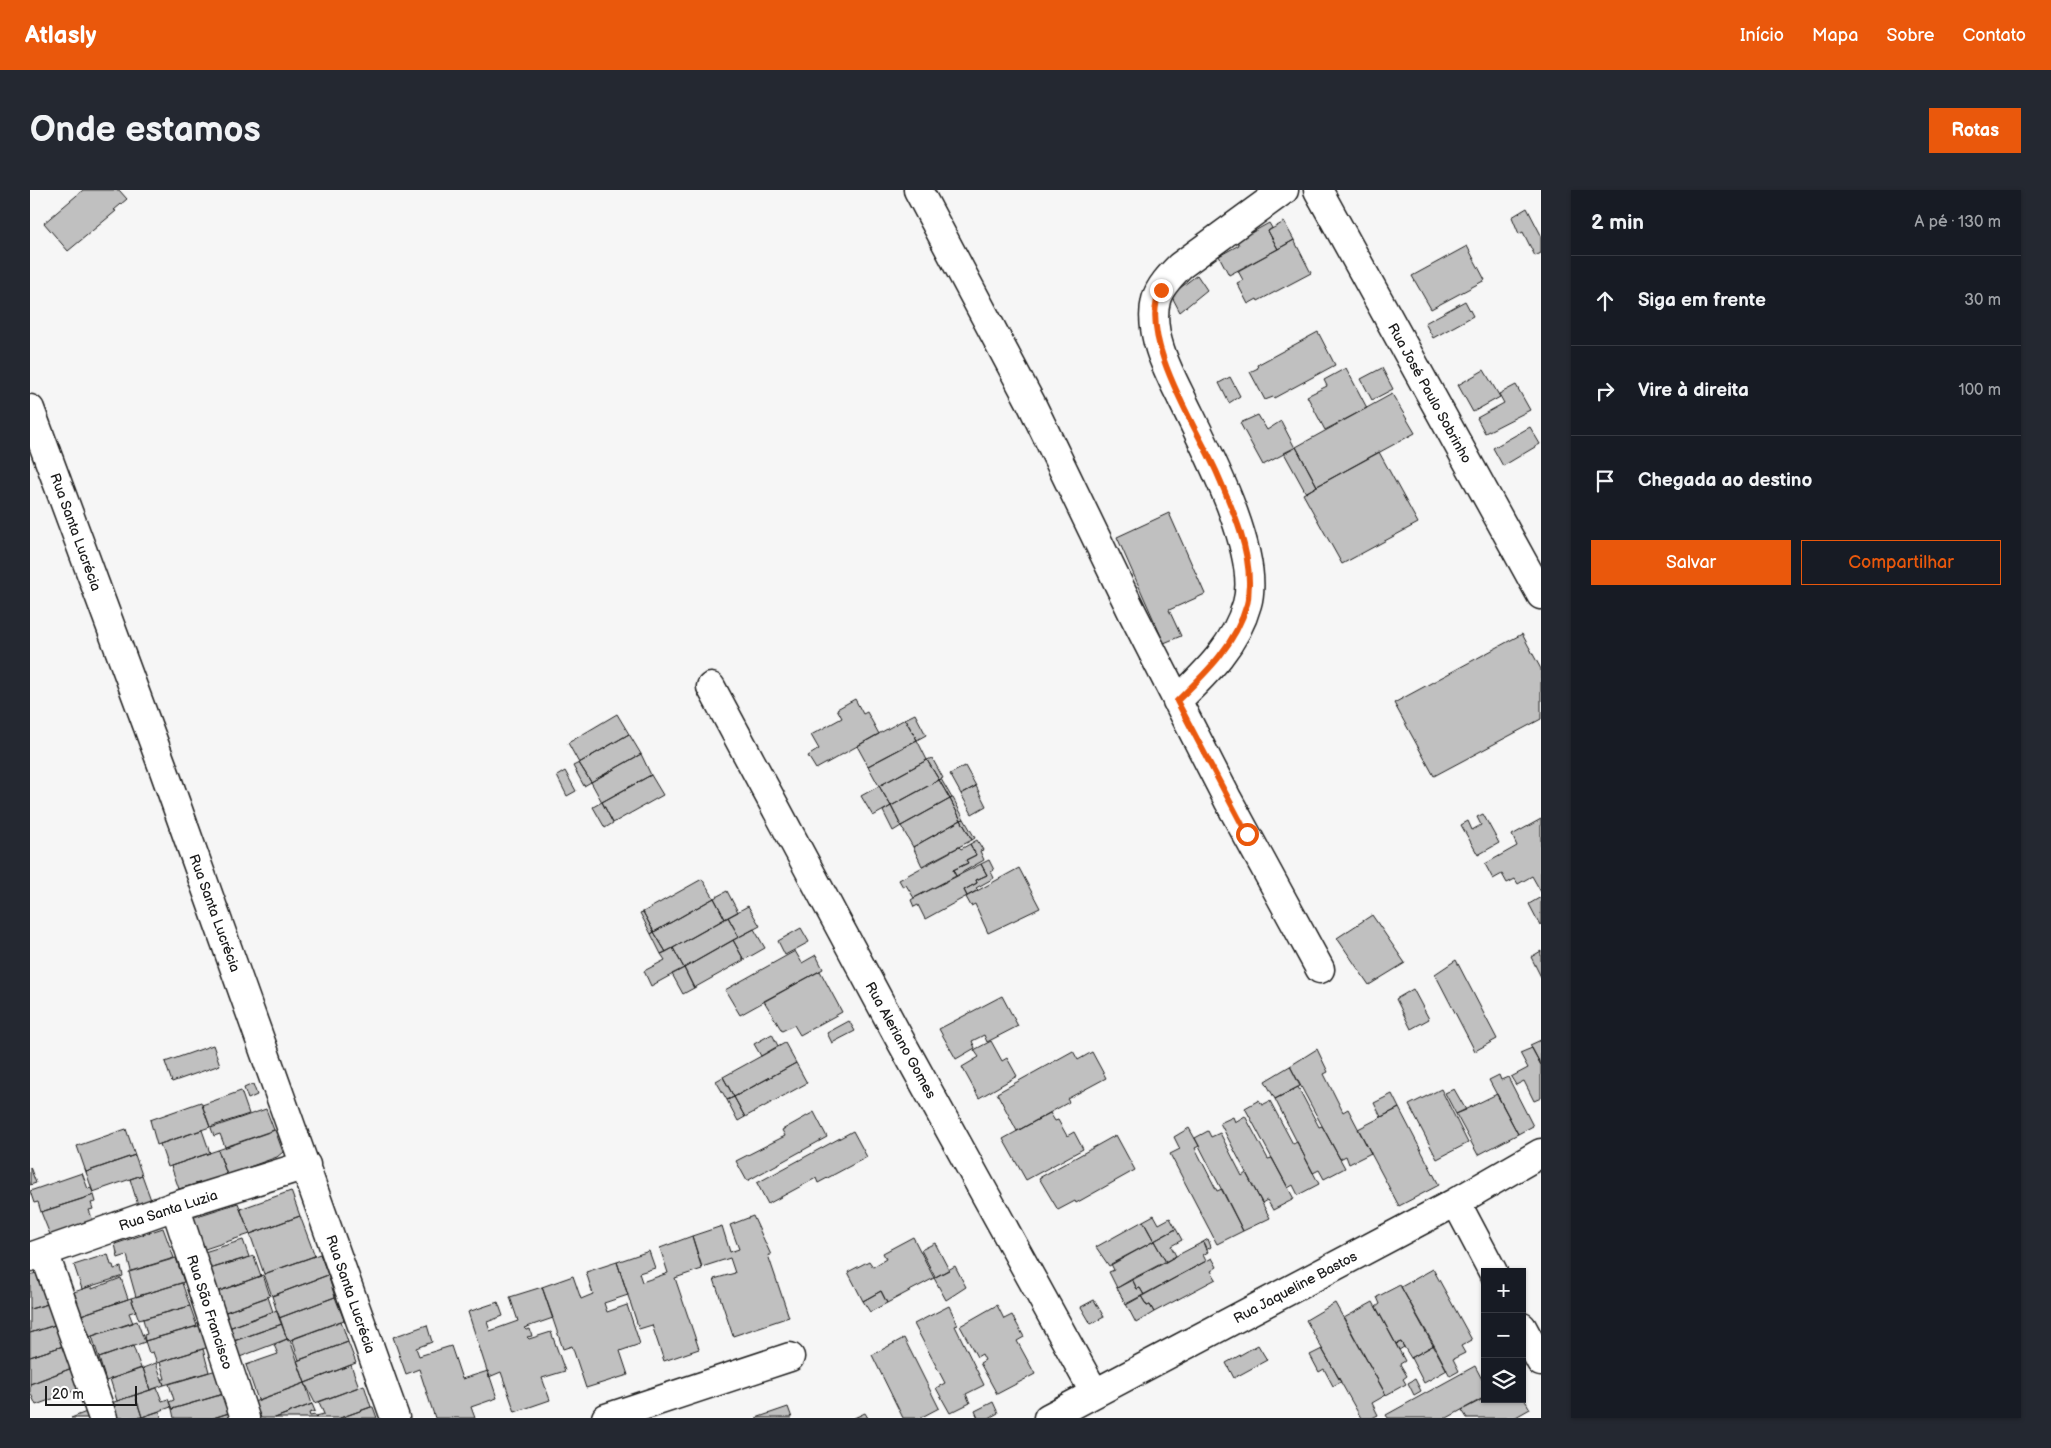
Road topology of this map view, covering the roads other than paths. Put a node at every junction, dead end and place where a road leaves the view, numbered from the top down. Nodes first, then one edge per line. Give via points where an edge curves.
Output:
1 (918, 190) edge
2 (1284, 190) edge
3 (1318, 190) edge
4 (30, 409) edge
5 (1541, 595) edge
6 (711, 687) dead end
7 (1177, 701) junction
8 (1320, 969) dead end
9 (1541, 1153) edge
10 (306, 1165) junction
11 (1456, 1202) junction
12 (175, 1206) junction
13 (37, 1255) edge
14 (1491, 1268) edge
15 (1526, 1334) edge
16 (790, 1358) dead end
17 (1541, 1362) edge
18 (1094, 1392) junction
19 (618, 1416) edge
20 (103, 1418) edge
21 (245, 1418) edge
22 (395, 1418) edge
23 (1048, 1418) edge

1 - 7 street via 1031,403
2 - 7 street via 1180,266 1156,299 1155,329 1162,357 1217,474 1243,540 1249,572 1248,602 1236,635 1209,670
3 - 5 street, Rua José Paulo Sobrinho
4 - 10 street, Rua Santa Lucrécia
6 - 18 street, Rua Aleriano Gomes
7 - 8 street
9 - 11 street, Rua Jaqueline Bastos
10 - 12 street, Rua Santa Luzia
10 - 22 street, Rua Santa Lucrécia
11 - 14 street
11 - 18 street, Rua Jaqueline Bastos
12 - 13 street, Rua Santa Luzia
12 - 21 street, Rua São Francisco
13 - 20 street
15 - 17 street
16 - 19 street
18 - 23 street, Rua Jaqueline Bastos

